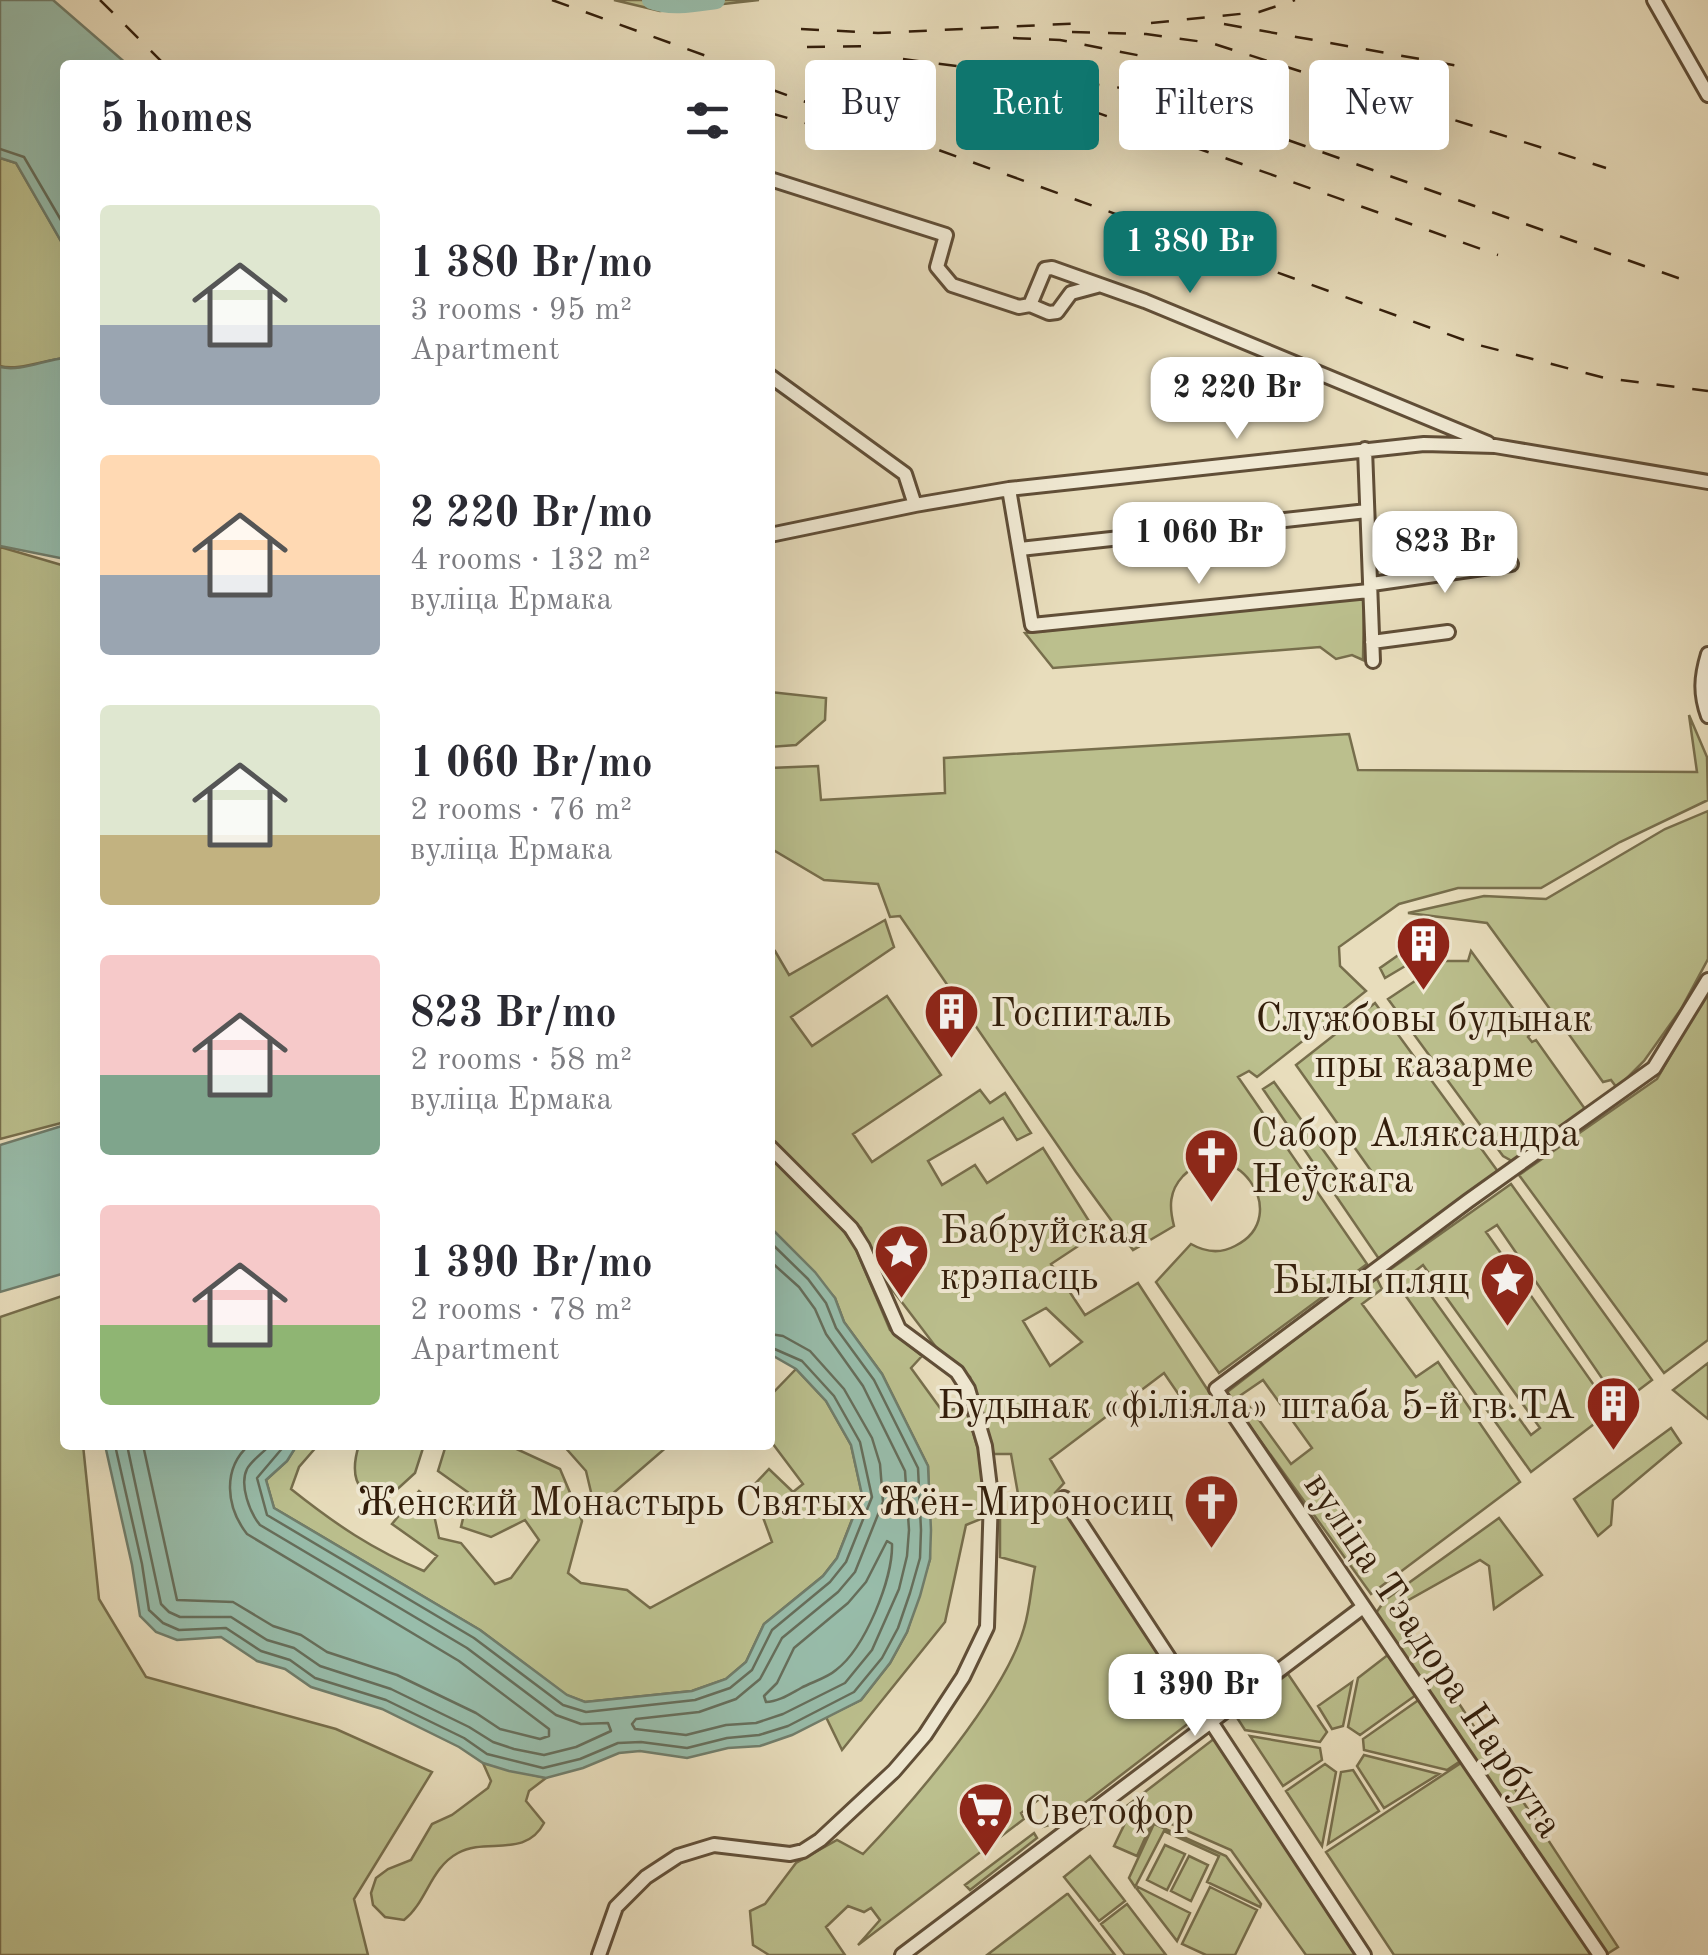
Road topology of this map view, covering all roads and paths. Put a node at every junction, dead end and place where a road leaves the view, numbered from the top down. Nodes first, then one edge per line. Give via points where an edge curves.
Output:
1 (1654, 0) edge
2 (1706, 89) edge
3 (775, 180) edge
4 (1097, 286) junction
5 (1030, 305) junction
6 (775, 380) edge
7 (1495, 446) junction
8 (1365, 449) junction
9 (1708, 482) edge
10 (1009, 489) junction
11 (915, 504) junction
12 (1367, 510) junction
13 (775, 535) edge
14 (1020, 549) junction
15 (1511, 564) dead end
16 (1371, 588) junction
17 (1448, 632) dead end
18 (1372, 642) junction
19 (1708, 654) edge
20 (1373, 661) dead end
21 (1708, 716) edge
22 (1708, 980) edge
23 (775, 1152) edge
24 (1064, 1498) dead end
25 (1363, 1607) junction
26 (1210, 1723) junction
27 (599, 1955) edge
28 (902, 1955) edge
29 (1364, 1955) edge
30 (1600, 1955) edge

1 - 2 street
3 - 5 street via 946,235 937,267 952,286
4 - 5 street via 1071,293 1057,312
4 - 5 street via 1052,268
4 - 7 street
6 - 11 street via 905,474
7 - 8 street
7 - 9 street
8 - 10 street
8 - 12 street
10 - 11 street
10 - 14 street
11 - 13 street
12 - 14 street
12 - 16 street
14 - 16 street via 1032,625
15 - 16 street
16 - 18 street
17 - 18 street
18 - 20 street
19 - 21 street via 1701,696
22 - 25 street, вуліца Тэадора Нарбута via 1654,1068 1216,1390
23 - 27 street via 851,1228 899,1328 968,1388 992,1496 987,1627 925,1735 820,1840 790,1854 714,1845 678,1856 616,1907
24 - 26 street
25 - 26 street
25 - 30 street, вуліца Тэадора Нарбута
26 - 28 street
26 - 29 street

